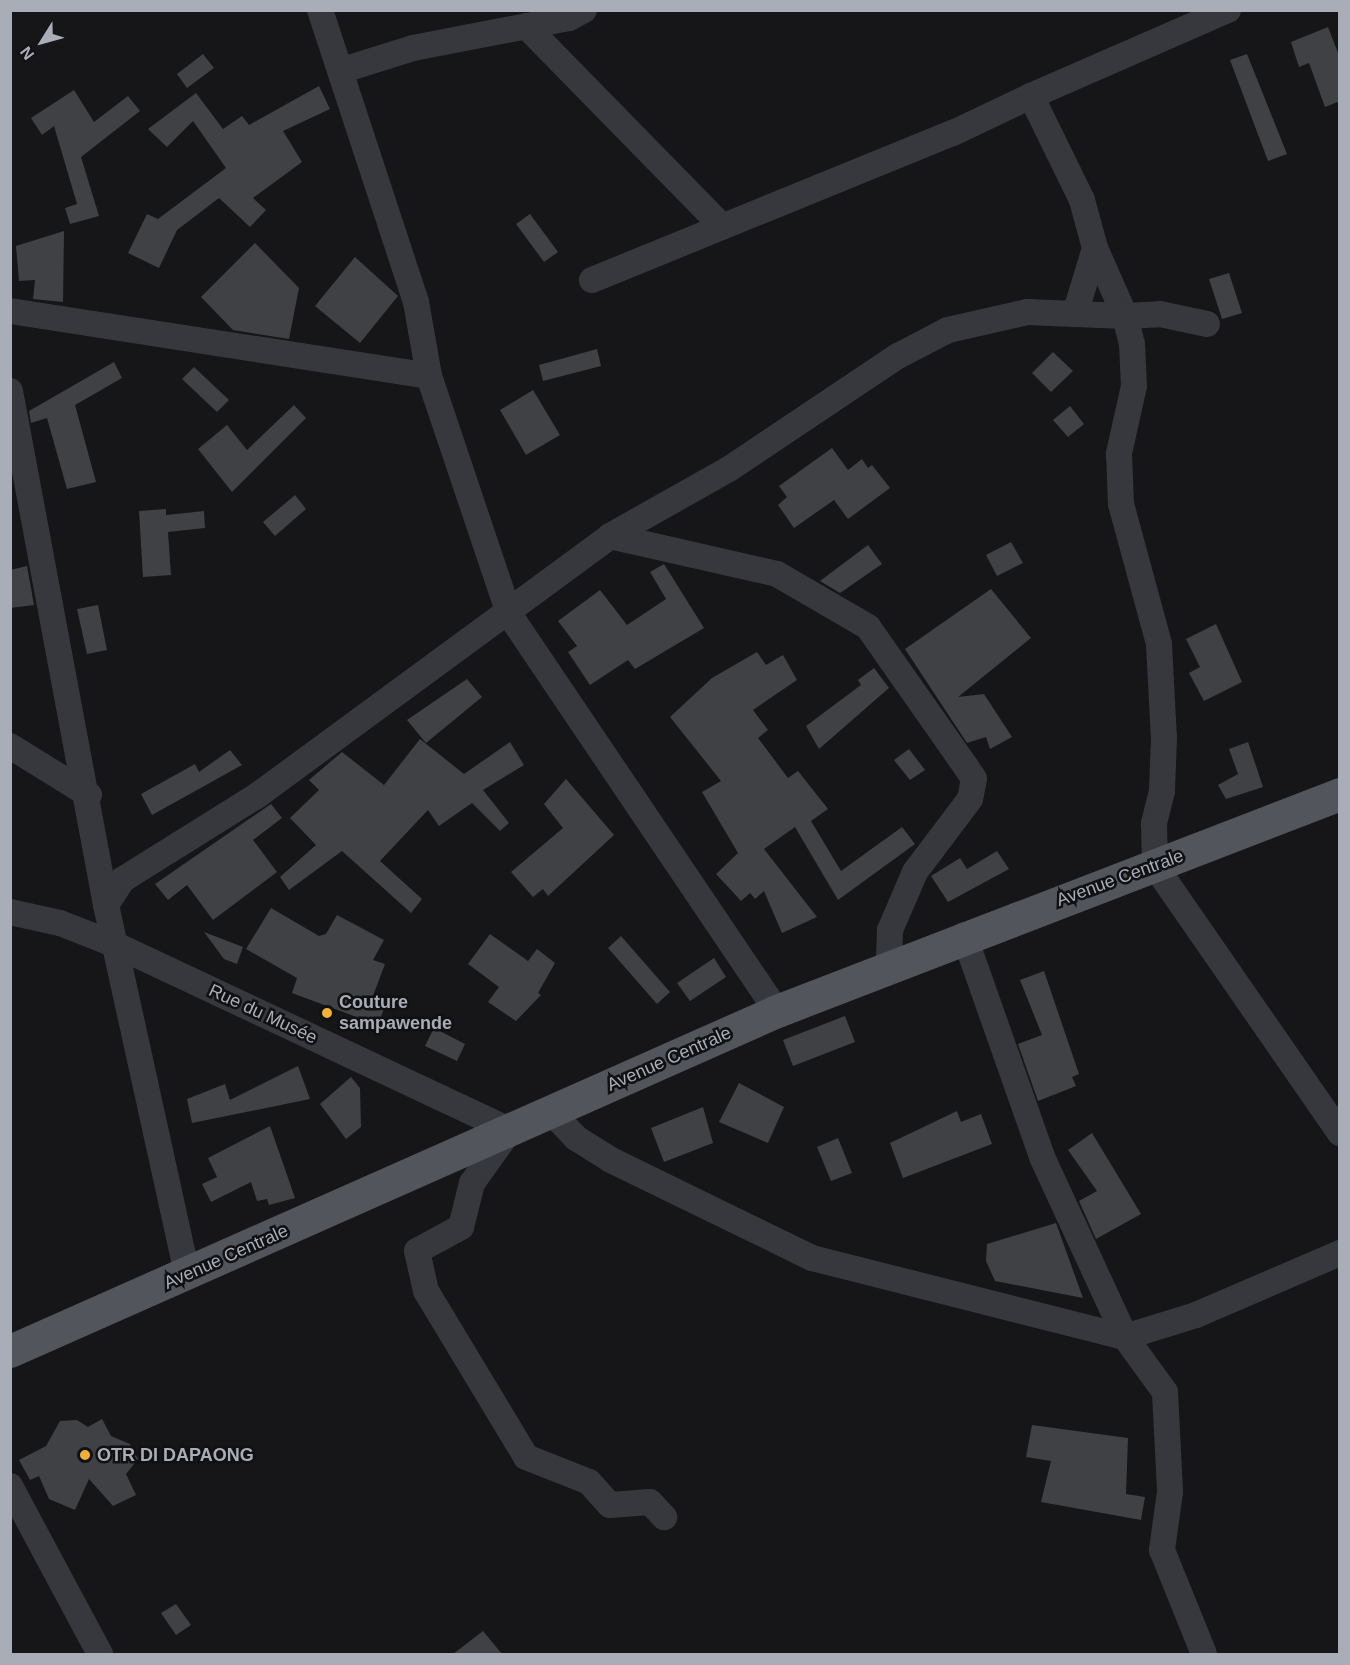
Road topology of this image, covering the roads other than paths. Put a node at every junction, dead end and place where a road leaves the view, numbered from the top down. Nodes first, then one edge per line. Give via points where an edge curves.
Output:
1 (320, 10) edge
2 (584, 10) edge
3 (1228, 10) edge
4 (526, 26) junction
5 (342, 70) junction
6 (1031, 96) junction
7 (723, 227) junction
8 (1095, 248) junction
9 (592, 280) dead end
10 (10, 311) edge
11 (1075, 314) junction
12 (1125, 316) junction
13 (1207, 324) dead end
14 (429, 376) junction
15 (10, 391) edge
16 (610, 536) junction
17 (509, 614) junction
18 (10, 746) edge
19 (1340, 794) edge
20 (89, 795) junction
21 (1155, 866) junction
22 (106, 905) junction
23 (10, 912) edge
24 (964, 935) junction
25 (116, 945) junction
26 (888, 966) junction
27 (777, 1011) junction
28 (551, 1112) junction
29 (510, 1130) junction
30 (1340, 1133) edge
31 (1340, 1253) edge
32 (187, 1274) junction
33 (1125, 1336) junction
34 (10, 1351) edge
35 (10, 1486) edge
36 (664, 1517) dead end
37 (100, 1654) edge
38 (1204, 1654) edge

1 - 5 street
2 - 4 street
3 - 6 street
4 - 5 street via 413,48
4 - 7 street
5 - 14 street via 416,302
6 - 7 street
6 - 8 street via 1082,200
7 - 9 street
8 - 11 street
8 - 12 street
10 - 14 street
11 - 12 street
11 - 16 street via 1027,312 948,330 898,356 729,469
12 - 13 street via 1160,314
12 - 21 street via 1134,386 1119,453 1121,504 1159,644 1163,715
14 - 17 street
15 - 20 street
16 - 17 street
16 - 26 street via 777,574 868,627 974,779 970,800 915,872 890,930
17 - 22 street via 258,795 122,880
17 - 27 street
18 - 20 street
19 - 21 main road, Avenue Centrale
20 - 22 street
21 - 24 main road, Avenue Centrale
21 - 30 street
22 - 25 street
23 - 25 street, Rue du Musée via 60,923
24 - 26 main road, Avenue Centrale
24 - 33 street via 1042,1156
25 - 29 street, Rue du Musée
25 - 32 street
26 - 27 main road, Avenue Centrale
27 - 28 main road, Avenue Centrale
28 - 29 main road, Avenue Centrale
28 - 33 street via 610,1160 812,1258
29 - 32 main road, Avenue Centrale
29 - 36 street via 472,1183 461,1227 417,1251 426,1291 526,1457 590,1482 610,1505 650,1502
31 - 33 street via 1196,1315
32 - 34 main road, Avenue Centrale
33 - 38 street via 1166,1392 1170,1492 1162,1550
35 - 37 street

